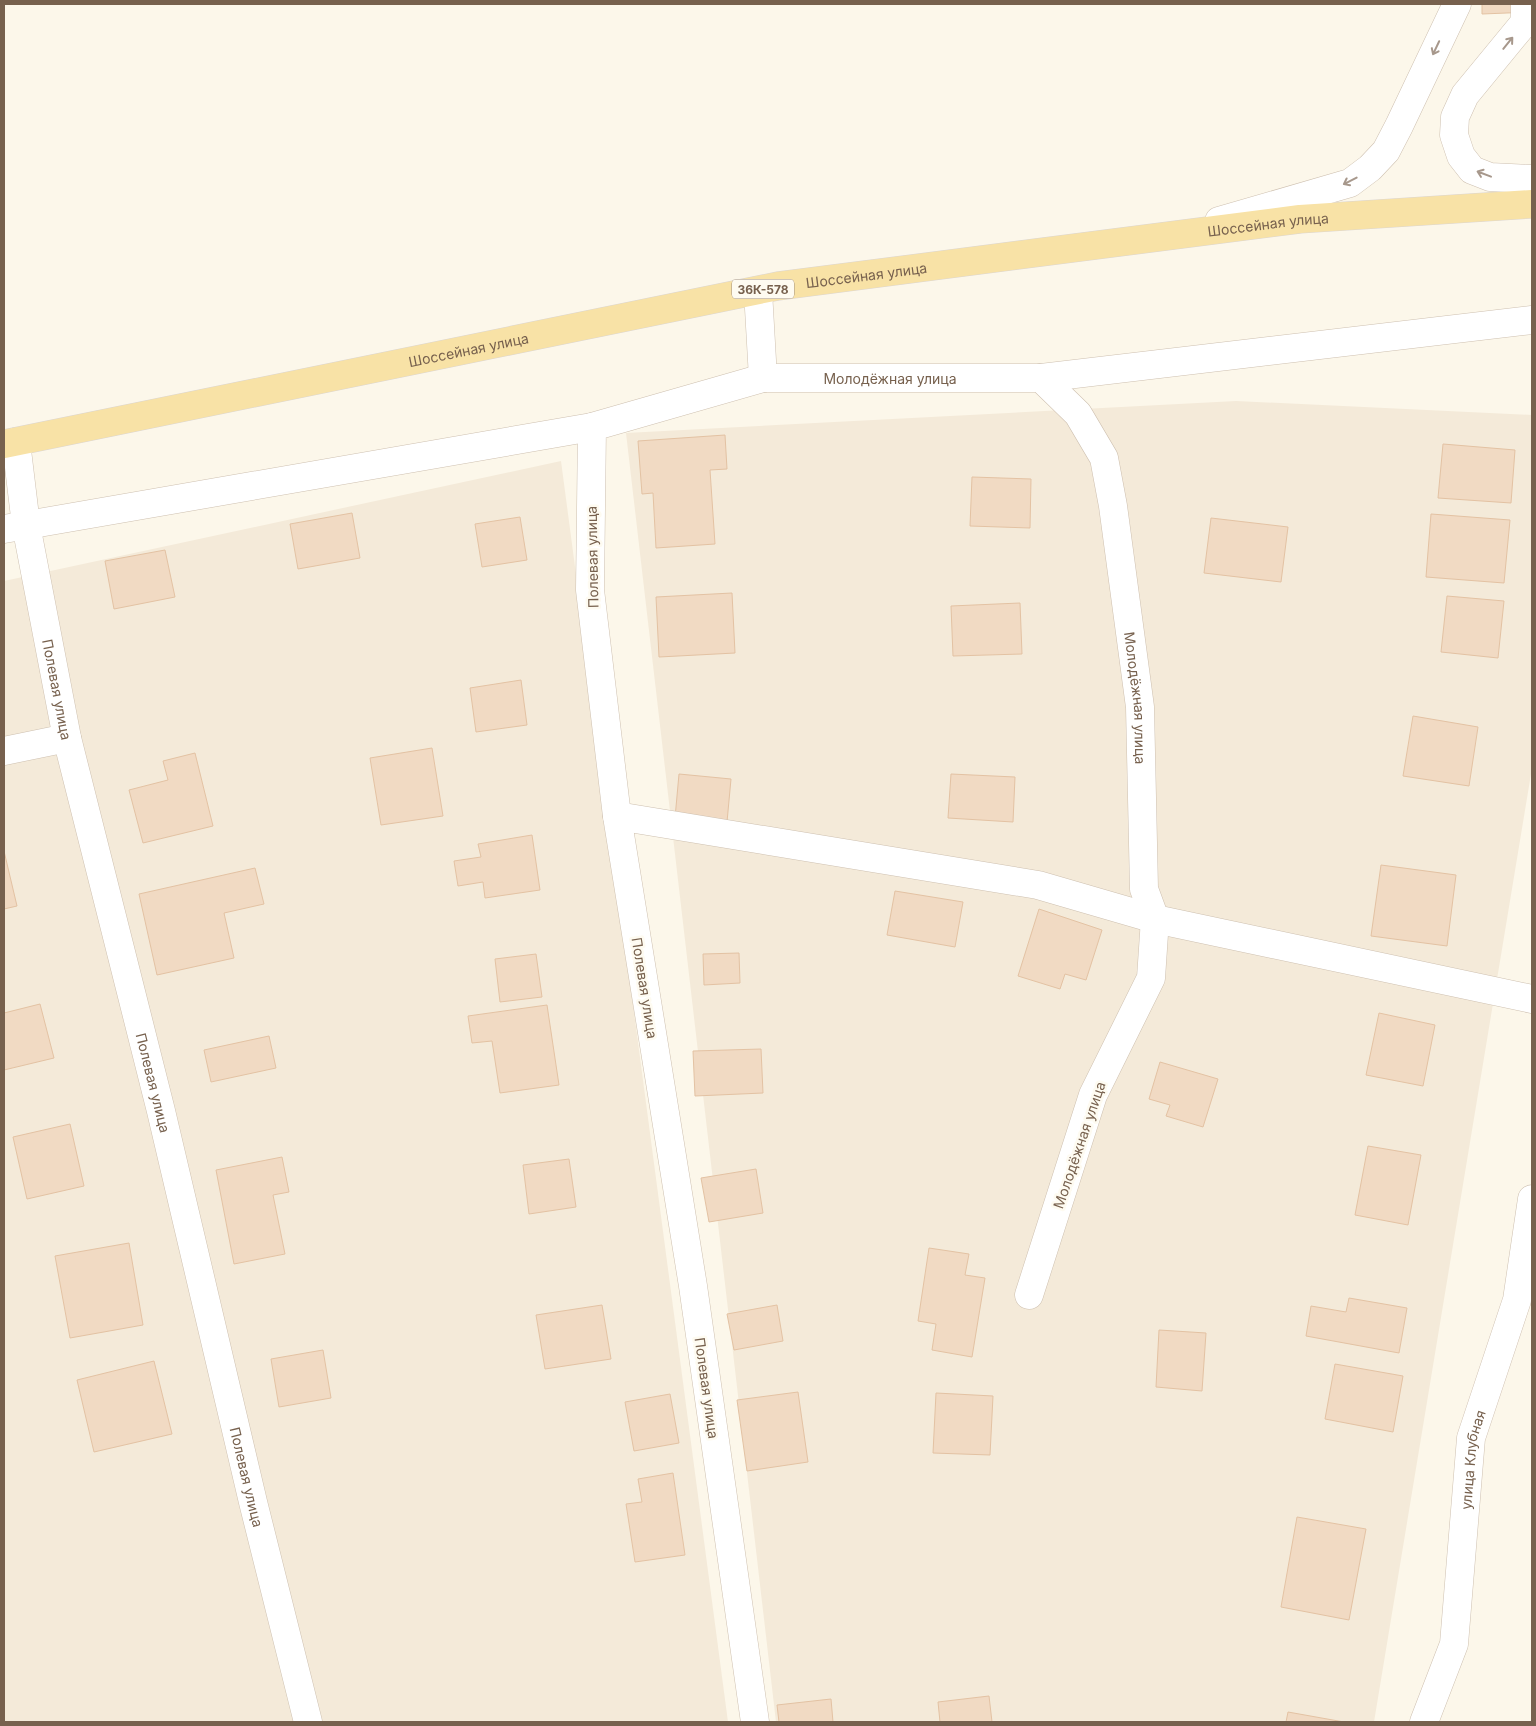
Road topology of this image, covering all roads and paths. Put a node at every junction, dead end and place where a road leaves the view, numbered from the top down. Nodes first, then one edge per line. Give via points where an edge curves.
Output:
1 (1457, 4) edge
2 (1525, 13) edge
3 (1532, 179) edge
4 (1532, 204) edge
5 (1167, 236) junction
6 (758, 290) junction
7 (1532, 320) edge
8 (763, 378) junction
9 (1041, 378) junction
10 (592, 427) junction
11 (10, 443) edge
12 (15, 527) edge
13 (68, 738) junction
14 (4, 751) edge
15 (617, 816) junction
16 (1155, 919) junction
17 (1532, 999) edge
18 (1532, 1199) edge
19 (1029, 1295) dead end
20 (1525, 1306) edge
21 (308, 1722) edge
22 (755, 1722) edge
23 (1424, 1722) edge

1 -> 5 street via 1386,151 1370,168 1350,183
3 -> 2 street via 1490,177 1472,170 1461,156 1454,135 1455,117 1465,95
4 - 5 main road, Шоссейная улица / 36К-578 via 1300,219
5 - 6 main road, Шоссейная улица / 36К-578
6 - 8 street
6 - 11 main road, Шоссейная улица / 36К-578
7 - 9 street
8 - 9 street, Молодёжная улица
8 - 10 street
9 - 16 street, Молодёжная улица via 1078,414 1104,458 1140,707 1144,889
10 - 12 street
10 - 15 street, Полевая улица via 590,590
11 - 12 street, Полевая улица
12 - 13 street, Полевая улица
13 - 14 street
13 - 21 street, Полевая улица
15 - 16 street via 1038,885
15 - 22 street, Полевая улица via 694,1296
16 - 17 street
16 - 19 street, Молодёжная улица via 1150,978 1093,1095
18 - 20 street, улица Клубная
20 - 23 street, улица Клубная via 1471,1438 1454,1644

